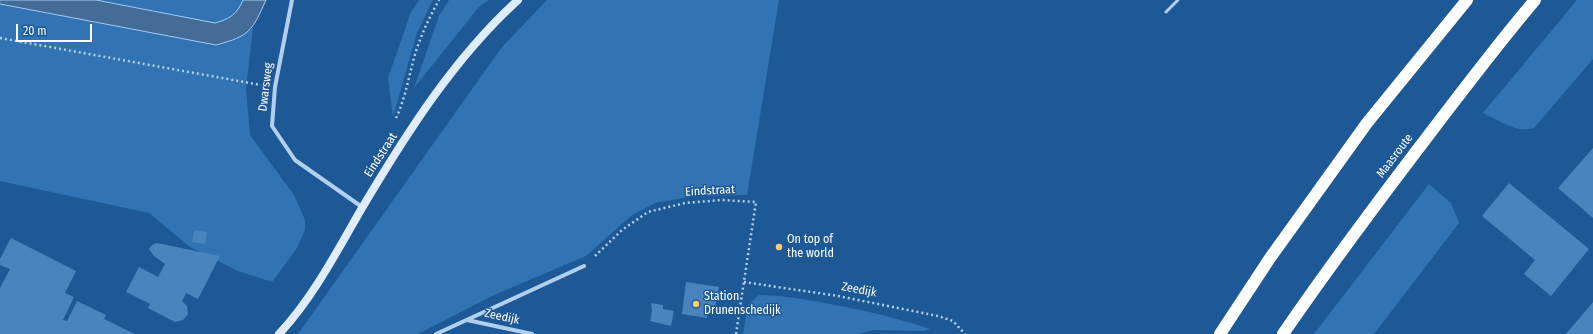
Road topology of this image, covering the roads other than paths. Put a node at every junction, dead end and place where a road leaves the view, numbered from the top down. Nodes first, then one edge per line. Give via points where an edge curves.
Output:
1 (292, 0) edge
2 (518, 0) edge
3 (1178, 0) edge
4 (1467, 0) edge
5 (1535, 0) edge
6 (1166, 12) dead end
7 (362, 207) junction
8 (584, 266) road end
9 (467, 320) junction
10 (279, 334) edge
11 (436, 334) edge
12 (532, 334) edge
13 (1220, 334) edge
14 (1283, 334) edge

1 - 7 street, Dwarsweg via 275,87 272,126 295,160
2 - 7 main road, Eindstraat via 482,34 458,64 405,139
3 - 6 lane
4 - 13 highway via 1367,123 1270,258
5 - 14 highway, Maasroute via 1412,156 1320,279
7 - 10 main road, Eindstraat via 293,319
8 - 9 street
9 - 11 street
9 - 12 street, Zeedijk

